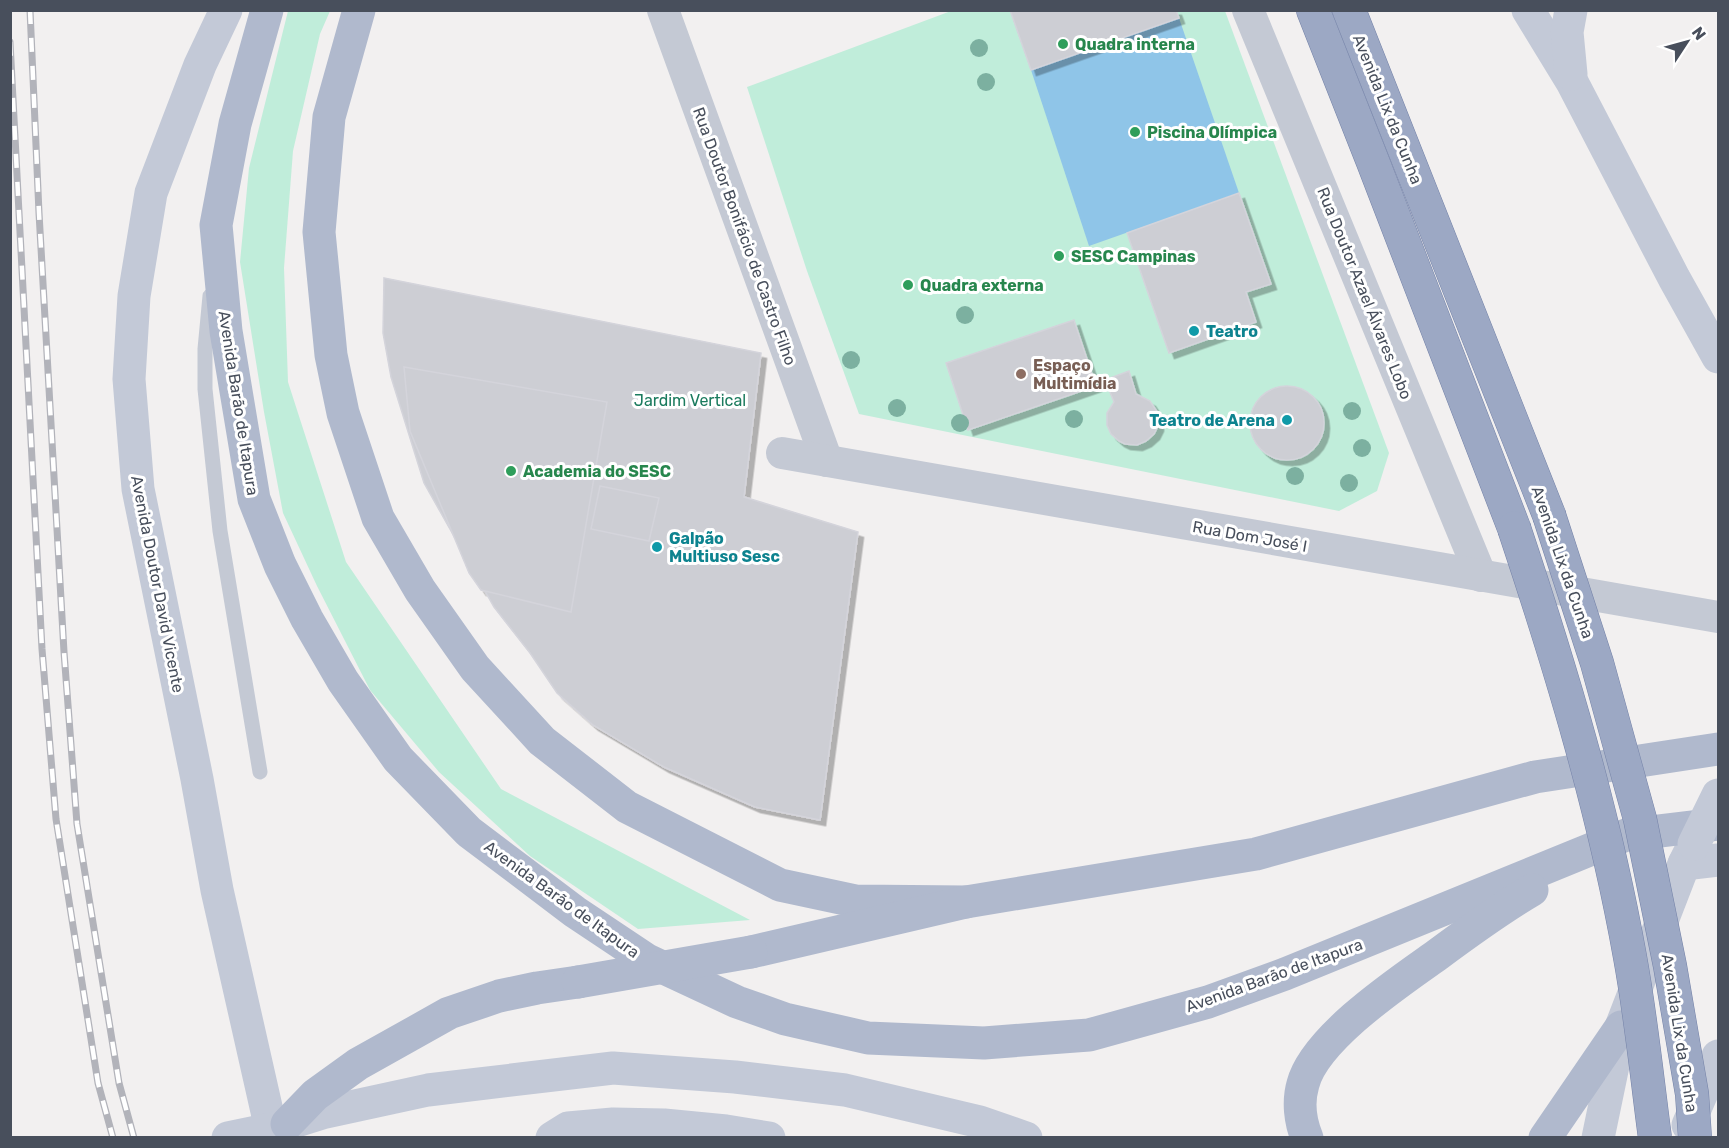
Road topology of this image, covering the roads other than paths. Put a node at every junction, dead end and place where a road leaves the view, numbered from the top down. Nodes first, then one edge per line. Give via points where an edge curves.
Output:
1 (226, 10) edge
2 (267, 10) edge
3 (359, 10) edge
4 (663, 10) edge
5 (1248, 10) edge
6 (1297, 10) edge
7 (1313, 10) edge
8 (1349, 10) edge
9 (1527, 10) edge
10 (1570, 10) edge
11 (1572, 82) junction
12 (1373, 162) junction
13 (216, 225) junction
14 (1719, 357) edge
15 (782, 453) dead end
16 (827, 461) junction
17 (1481, 576) junction
18 (1719, 617) edge
19 (1719, 749) edge
20 (260, 772) dead end
21 (1719, 795) edge
22 (1626, 835) junction
23 (1704, 848) edge
24 (966, 902) junction
25 (1621, 1027) junction
26 (1719, 1056) edge
27 (280, 1130) edge
28 (228, 1137) edge
29 (552, 1137) edge
30 (769, 1137) edge
31 (1026, 1137) edge
32 (1307, 1137) edge
33 (1545, 1137) edge
34 (1598, 1137) edge
35 (1655, 1137) edge
36 (1683, 1137) edge
37 (1695, 1137) edge

1 - 27 main road, Avenida Doutor David Vicente via 200,65 151,193 134,296 129,379 138,489 217,890
2 - 13 main road, Avenida Barão de Itapura via 235,124
3 - 24 main road via 330,117 319,232 331,355 343,413 378,518 420,590 474,668 542,741 627,807 780,885 855,902
4 - 16 street, Rua Doutor Bonifácio de Castro Filho
5 - 17 street, Rua Doutor Azael Álvares Lobo
6 - 12 highway
7 - 12 highway, Avenida Lix da Cunha
8 - 37 highway, Avenida Lix da Cunha, bridge via 1549,515 1598,663 1640,819 1670,966
9 - 11 main road
10 - 11 main road via 1567,32
11 - 14 main road
12 - 35 highway, Avenida Lix da Cunha, bridge via 1514,528 1557,659 1601,819 1630,958
13 - 20 lane via 205,389 220,531
13 - 22 main road, Avenida Barão de Itapura via 226,331 254,499 307,619 343,681 398,759 469,832 575,912 647,960 737,1002 785,1019 868,1038 984,1042 1089,1035 1208,1002 1285,974
15 - 16 street, Rua Dom José I
16 - 17 street, Rua Dom José I
17 - 18 street, Rua Dom José I
19 - 24 main road via 1535,777 1256,854
21 - 23 main road, bridge
22 - 23 main road, Avenida Barão de Itapura
22 - 32 main road via 1504,907 1353,1018 1319,1053 1303,1082 1300,1105
23 - 25 main road
24 - 27 main road, bridge via 751,952 499,996 449,1013 358,1064 315,1095
25 - 33 main road
25 - 34 main road
26 - 36 main road
27 - 28 main road
27 - 31 main road via 322,1113 428,1090 613,1068 845,1090
29 - 30 main road via 568,1128 623,1124

